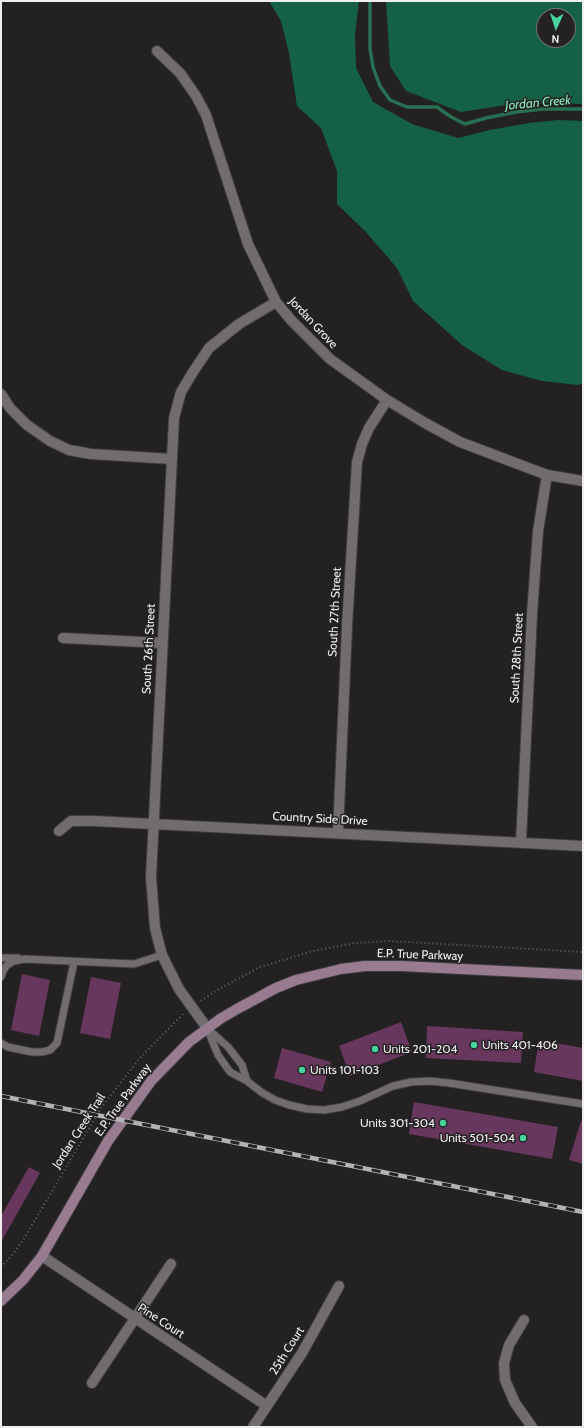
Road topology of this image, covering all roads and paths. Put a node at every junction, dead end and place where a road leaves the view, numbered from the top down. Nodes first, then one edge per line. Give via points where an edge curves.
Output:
1 (157, 52) dead end
2 (276, 302) junction
3 (1, 394) edge
4 (387, 400) junction
5 (172, 460) junction
6 (548, 475) junction
7 (583, 481) edge
8 (63, 638) dead end
9 (162, 643) junction
10 (154, 825) junction
11 (60, 831) dead end
12 (338, 833) junction
13 (521, 842) junction
14 (583, 846) edge
15 (162, 955) junction
16 (1, 958) edge
17 (24, 959) junction
18 (74, 962) junction
19 (583, 975) edge
20 (1, 977) edge
21 (185, 1013) dead end
22 (207, 1028) junction
23 (1, 1043) edge
24 (247, 1081) junction
25 (583, 1104) edge
26 (42, 1256) junction
27 (171, 1264) dead end
28 (1, 1267) edge
29 (339, 1286) dead end
30 (1, 1301) edge
31 (135, 1319) junction
32 (524, 1320) dead end
33 (92, 1383) dead end
34 (267, 1406) junction
35 (253, 1427) edge
36 (532, 1427) edge

1 - 2 street, Jordan Grove via 180,73 206,115 248,244
2 - 4 street, Jordan Grove via 330,359
2 - 5 street, South 26th Street via 239,324 209,348 193,372 181,392 174,418
3 - 5 street via 26,425 69,450
4 - 6 street, Jordan Grove via 460,442
4 - 12 street, South 27th Street via 369,428 357,462
5 - 9 street, South 26th Street
6 - 7 street, Jordan Grove
6 - 13 street, South 28th Street via 538,531
8 - 9 street
9 - 10 street, South 26th Street
10 - 11 street, Country Side Drive via 71,822
10 - 12 street, Country Side Drive
10 - 15 street, South 26th Street via 151,877 155,928
12 - 13 street, Country Side Drive
13 - 14 street, Country Side Drive
15 - 18 lane via 134,964
15 - 22 street, South 26th Street via 179,989
16 - 17 lane
17 - 18 lane
17 - 20 lane via 7,965
18 - 23 lane via 57,1043 50,1050 42,1052 32,1052
19 - 22 main road, E.P. True Parkway via 401,966 341,969 296,980 276,988
21 - 28 path, Jordan Creek Trail via 139,1060 101,1108 25,1237 14,1254
22 - 24 lane via 228,1047 242,1065
22 - 24 lane via 218,1055 230,1072
22 - 26 main road, E.P. True Parkway via 175,1055 139,1096 108,1141
24 - 25 lane via 275,1100 307,1109 342,1107 393,1086 430,1081
26 - 30 main road, E.P. True Parkway via 23,1280
26 - 31 street, Pine Court
27 - 31 street
29 - 34 street, 25th Court via 302,1353
31 - 33 street
31 - 34 street, Pine Court
32 - 36 street via 509,1345 504,1363 505,1380 515,1403
34 - 35 street, 25th Court

